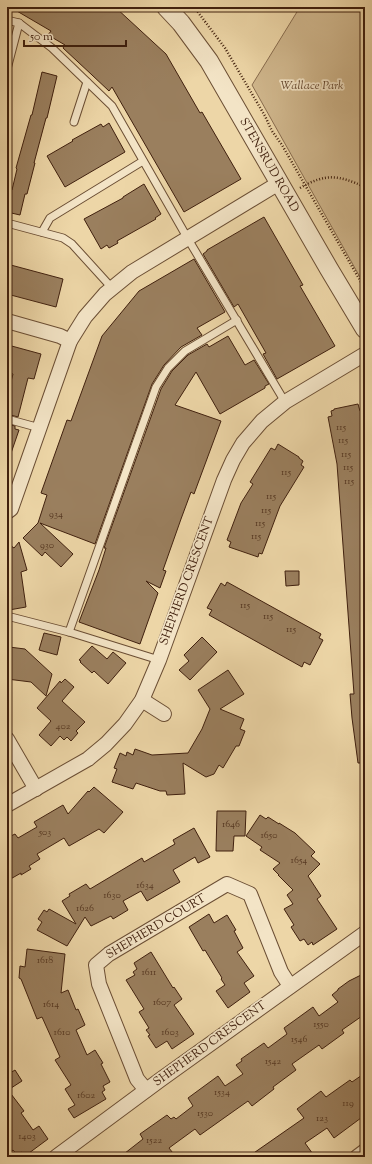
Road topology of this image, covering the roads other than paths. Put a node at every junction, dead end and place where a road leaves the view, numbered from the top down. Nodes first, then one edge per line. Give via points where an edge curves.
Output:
1 (166, 7) edge
2 (7, 20) edge
3 (19, 23) junction
4 (7, 69) edge
5 (87, 82) junction
6 (74, 122) dead end
7 (143, 161) junction
8 (279, 183) junction
9 (7, 223) edge
10 (42, 232) junction
11 (188, 239) junction
12 (112, 288) junction
13 (237, 320) junction
14 (7, 321) edge
15 (365, 330) edge
16 (70, 341) junction
17 (365, 354) edge
18 (285, 402) junction
19 (7, 418) edge
20 (40, 428) junction
21 (7, 512) edge
22 (7, 616) edge
23 (69, 632) junction
24 (159, 660) junction
25 (142, 700) junction
26 (164, 714) dead end
27 (7, 739) edge
28 (36, 789) junction
29 (7, 805) edge
30 (365, 933) edge
31 (290, 986) junction
32 (146, 1090) junction
33 (365, 1151) edge
34 (56, 1157) edge
35 (357, 1157) edge

1 - 8 street, STENSRUD ROAD via 209,61
2 - 3 lane
3 - 4 lane
3 - 5 lane via 52,48
5 - 6 lane
5 - 7 lane via 112,106
7 - 10 lane via 50,218
7 - 11 lane
8 - 11 street
8 - 15 street, STENSRUD ROAD
9 - 10 lane
10 - 12 lane via 63,238 72,244
11 - 12 street via 132,272
11 - 13 lane
12 - 16 street via 85,317
13 - 18 lane
13 - 23 lane via 185,350 168,368 156,387
14 - 16 street
16 - 20 street
17 - 18 street, SHEPHERD CRESCENT
18 - 24 street, SHEPHERD CRESCENT via 262,421 243,443 233,460
19 - 20 lane
20 - 21 street via 11,508
22 - 23 lane
23 - 24 lane
24 - 25 street, SHEPHERD CRESCENT
25 - 26 street
25 - 28 street, SHEPHERD CRESCENT via 125,724 106,744 88,759
27 - 28 street
28 - 29 street, SHEPHERD CRESCENT
30 - 31 street, SHEPHERD CRESCENT
31 - 32 street, SHEPHERD CRESCENT
31 - 32 street, SHEPHERD COURT via 281,972 250,894 227,884 110,954 96,965 99,984 137,1079
32 - 34 street, SHEPHERD CRESCENT
33 - 35 street

